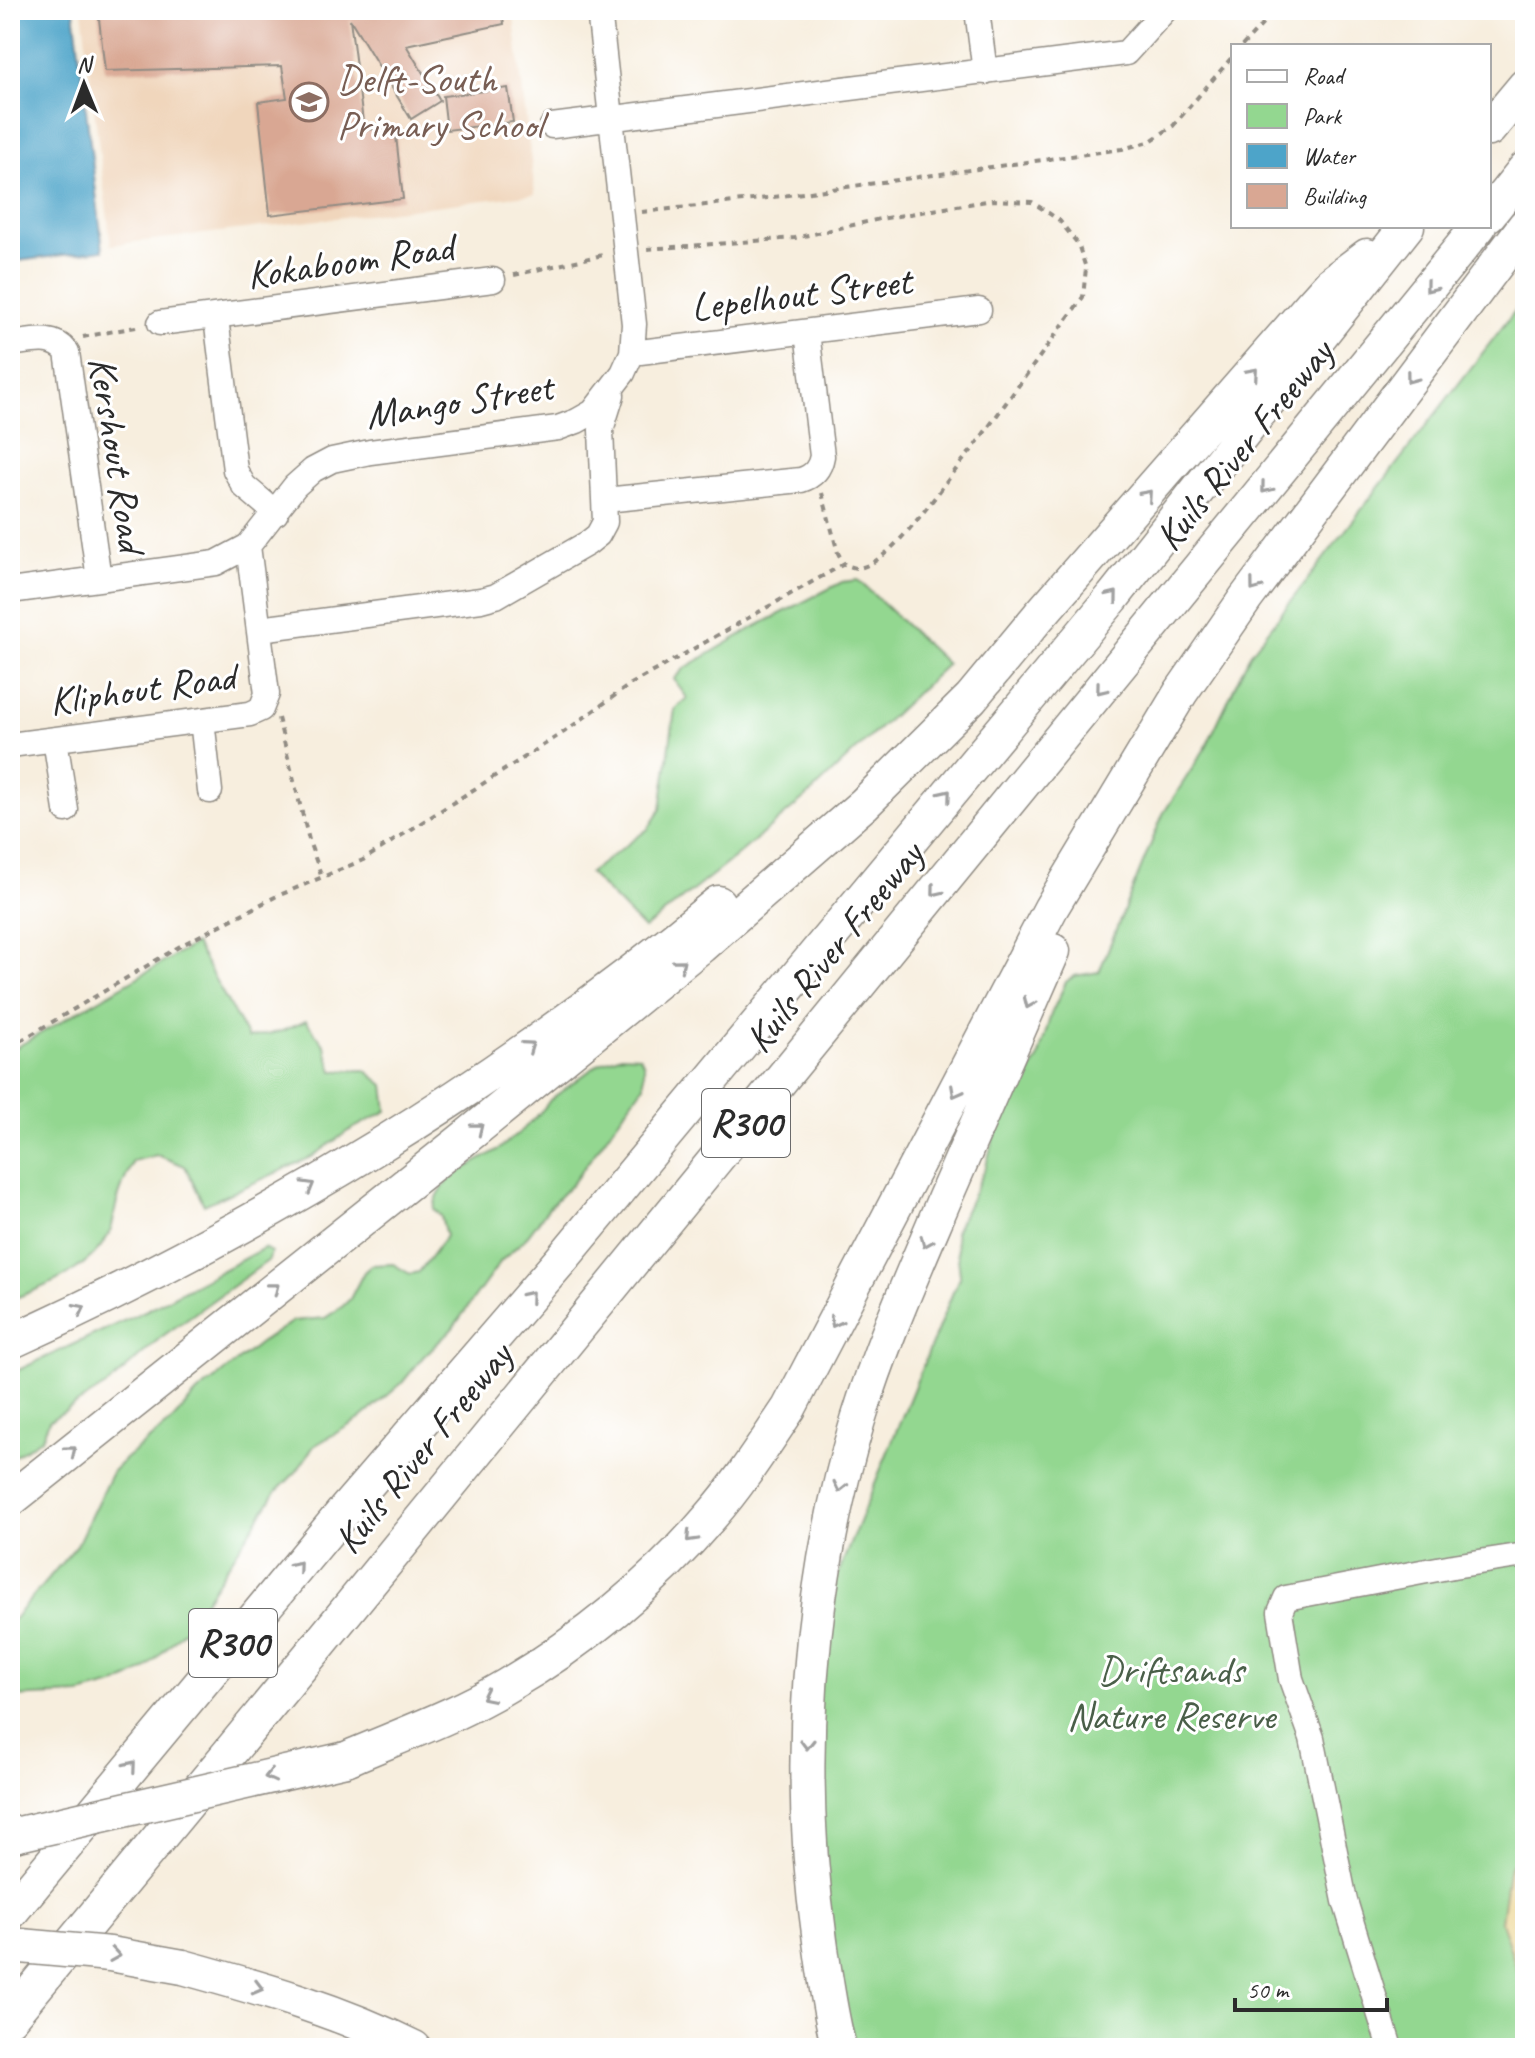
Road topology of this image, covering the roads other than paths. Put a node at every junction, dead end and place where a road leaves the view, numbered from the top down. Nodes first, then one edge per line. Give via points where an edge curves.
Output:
1 (599, 10) edge
2 (977, 10) edge
3 (1165, 10) edge
4 (985, 72) junction
5 (1525, 86) edge
6 (612, 118) junction
7 (552, 126) dead end
8 (1491, 127) edge
9 (1525, 169) edge
10 (1491, 212) edge
11 (1525, 226) edge
12 (1404, 228) edge
13 (1405, 228) edge
14 (1477, 228) edge
15 (493, 280) road end
16 (979, 310) dead end
17 (216, 318) junction
18 (160, 323) road end
19 (807, 332) junction
20 (10, 344) edge
21 (632, 353) junction
22 (614, 388) junction
23 (605, 500) junction
24 (276, 513) junction
25 (248, 546) junction
26 (99, 579) junction
27 (10, 591) edge
28 (1039, 616) junction
29 (260, 629) junction
30 (202, 720) junction
31 (55, 739) junction
32 (10, 745) edge
33 (210, 791) dead end
34 (1116, 803) junction
35 (66, 810) dead end
36 (10, 1342) edge
37 (10, 1500) edge
38 (1525, 1555) edge
39 (10, 1836) edge
40 (10, 1913) edge
41 (10, 1945) edge
42 (10, 2018) edge
43 (414, 2048) edge
44 (839, 2048) edge
45 (1390, 2048) edge

1 - 6 street, Mango Street
2 - 4 street
3 - 4 street via 1126,53
4 - 6 street
5 - 8 highway
6 - 7 street
6 - 21 street, Mango Street via 628,251
9 - 10 highway
11 -> 34 highway via 1246,598 1181,692
28 -> 12 highway via 1330,284
40 -> 13 highway, Kuils River Freeway / R300 via 1113,597
14 -> 42 highway, Kuils River Freeway / R300
15 - 17 street, Kokaboom Road
16 - 19 street, Lepelhout Street
17 - 18 street, Kokaboom Road
17 - 24 street, Kokaboom Road via 235,470 244,486
19 - 21 street, Lepelhout Street
19 - 23 street via 822,456 816,471 801,480
20 - 26 street, Kershout Road via 44,340 67,352
21 - 22 street, Mango Street
22 - 23 street via 601,430
22 - 24 street, Mango Street via 593,412 558,428 332,460 295,486
23 - 29 street via 605,522 593,539 496,596
24 - 25 street, Mango Street
25 - 26 street, Mango Street via 216,563
25 - 29 street, Kliphout Road
26 - 27 street, Mango Street
36 -> 28 highway via 258,1216 388,1139 560,1024 805,832
37 -> 28 highway via 736,917 921,750
29 - 30 street, Kliphout Road via 265,704 256,713
30 - 31 street, Kliphout Road
30 - 33 street
31 - 32 street, Kliphout Road
31 - 35 street
34 -> 39 highway, bridge via 1051,908 789,1408 711,1517 646,1584 518,1678 346,1759
34 -> 44 highway via 910,1279 879,1357 841,1483 811,1656 807,1744 814,1899
38 - 45 street via 1286,1598 1280,1612 1345,1901
41 -> 43 highway, bridge via 183,1967 286,1995 367,2024

